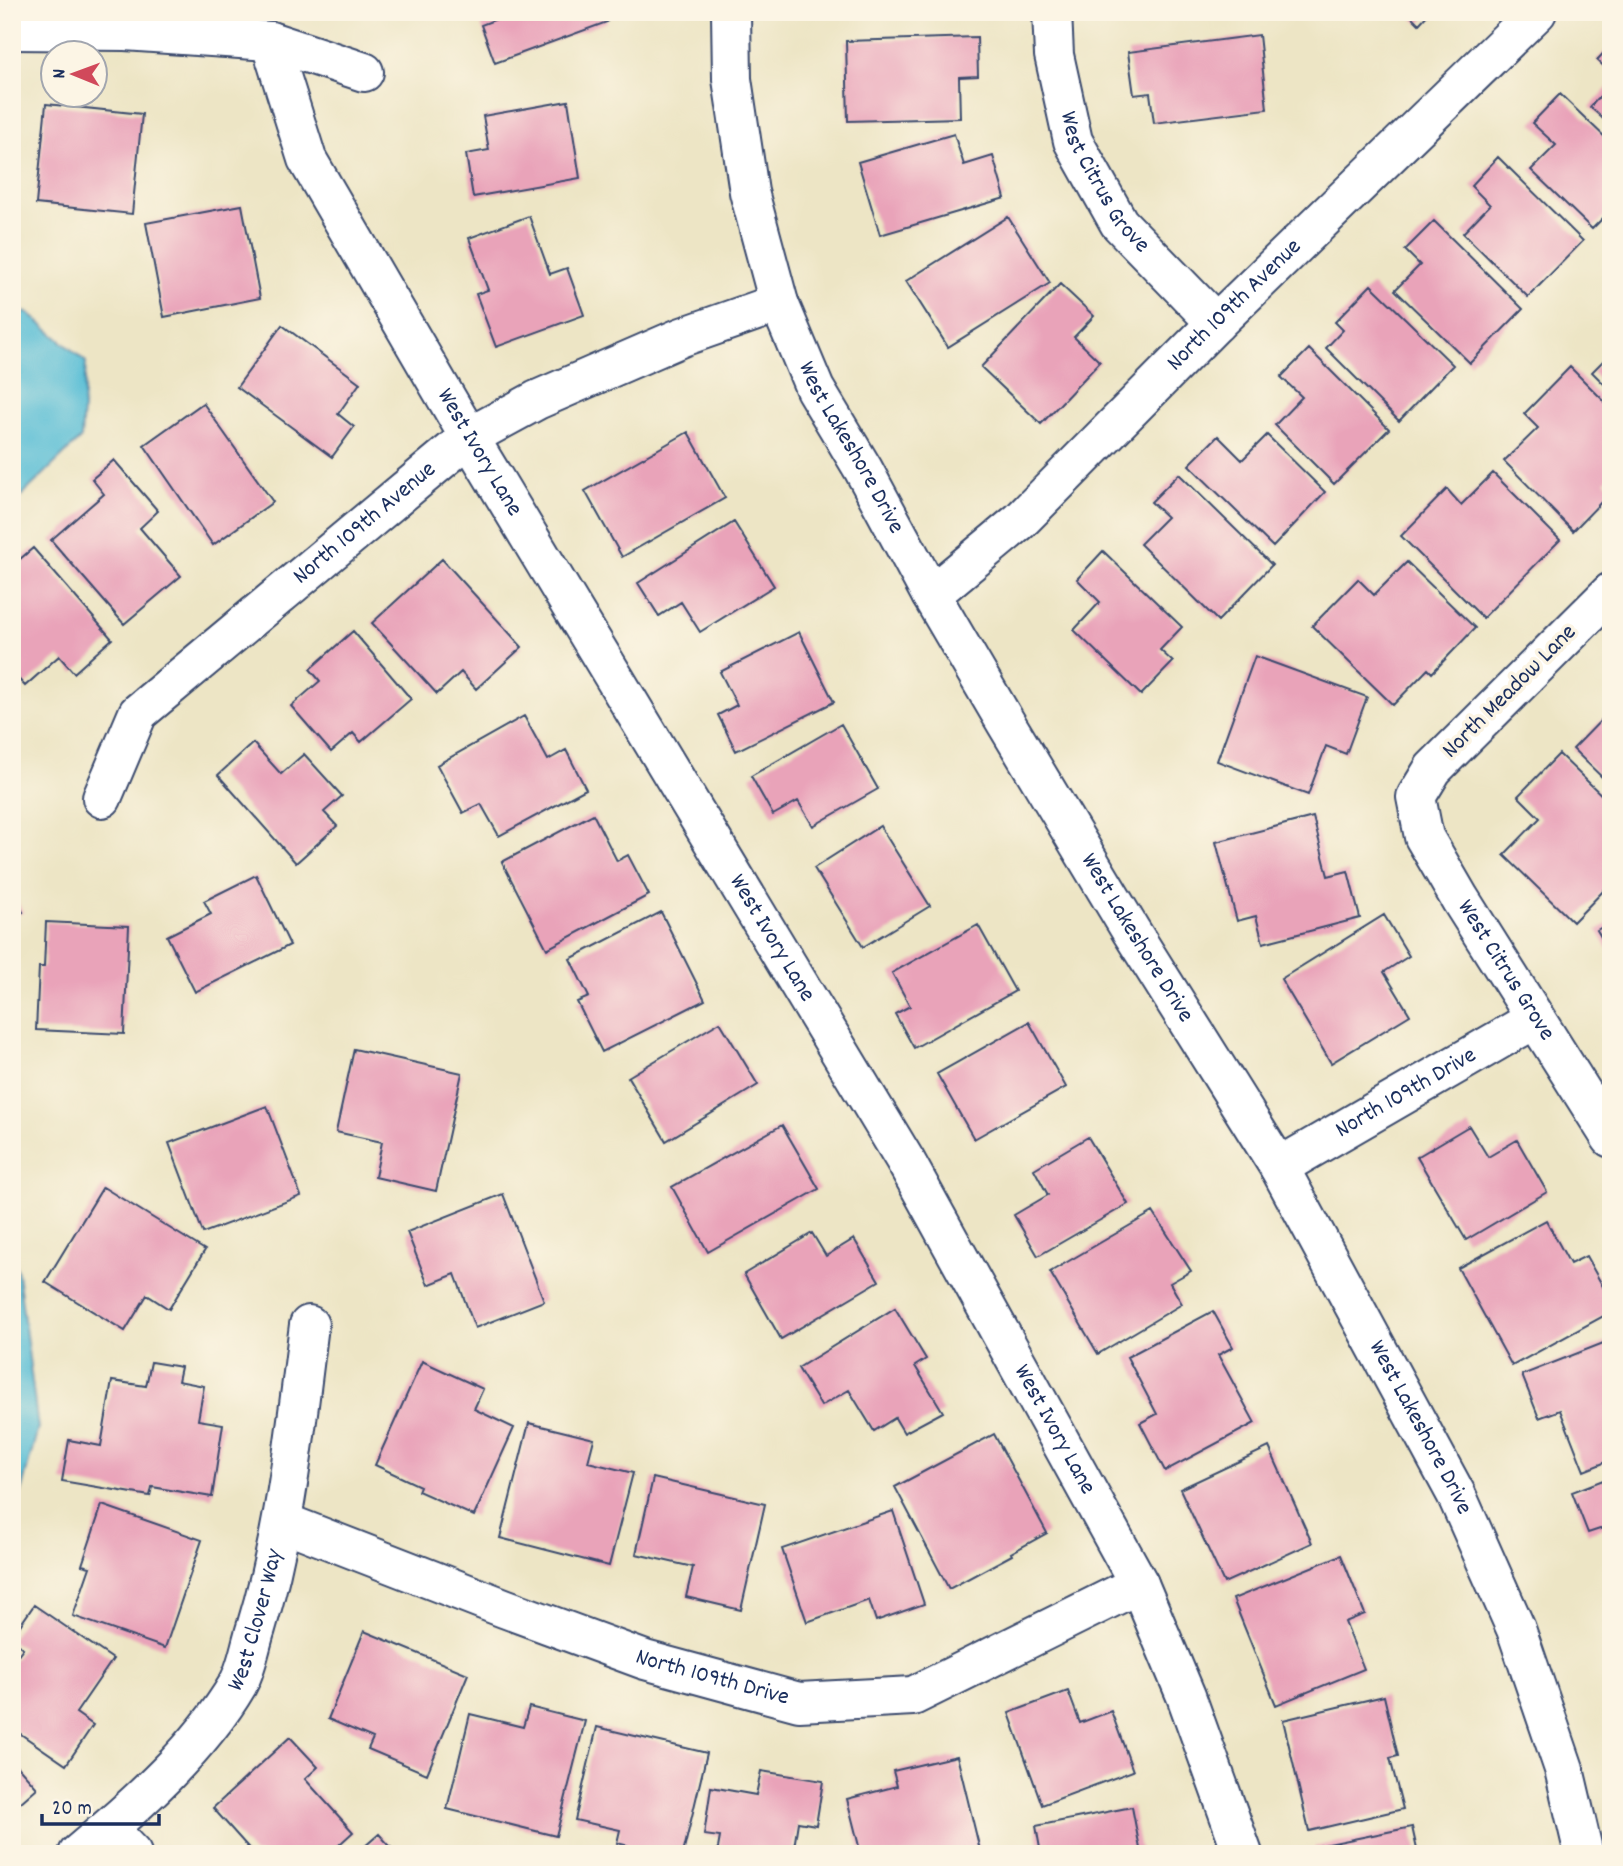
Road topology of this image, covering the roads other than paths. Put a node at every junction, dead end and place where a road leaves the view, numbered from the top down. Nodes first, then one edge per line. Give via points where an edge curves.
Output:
1 (731, 12) edge
2 (1052, 12) edge
3 (1536, 12) edge
4 (12, 30) edge
5 (270, 41) junction
6 (364, 72) dead end
7 (779, 303) junction
8 (1216, 323) junction
9 (469, 437) junction
10 (1611, 592) edge
11 (931, 595) junction
12 (1416, 797) joint
13 (102, 798) dead end
14 (1535, 1019) junction
15 (1611, 1138) edge
16 (1279, 1167) junction
17 (309, 1325) dead end
18 (283, 1522) junction
19 (1139, 1584) junction
20 (120, 1841) edge
21 (78, 1854) edge
22 (1243, 1854) edge
23 (1584, 1854) edge

1 - 7 street, West Lakeshore Drive via 732,79 749,192
2 - 8 street, West Citrus Grove via 1054,55 1073,141 1119,223
3 - 8 street, North 109th Avenue
4 - 5 street via 125,31
5 - 6 street
5 - 9 street, West Ivory Lane via 307,159
7 - 9 street, North 109th Avenue via 682,337 537,400
7 - 11 street, West Lakeshore Drive via 815,389
8 - 11 street, North 109th Avenue via 1020,522
9 - 13 street, North 109th Avenue via 138,713
9 - 19 street, West Ivory Lane via 905,1160
10 - 12 street, North Meadow Lane via 1433,769
11 - 16 street, West Lakeshore Drive via 1131,931
12 - 14 street, West Citrus Grove via 1424,837
14 - 15 street, West Citrus Grove
14 - 16 street, North 109th Drive
16 - 23 street, West Lakeshore Drive via 1456,1494 1511,1616 1564,1769
17 - 18 street, West Clover Way
18 - 19 street, North 109th Drive via 645,1660 799,1702 914,1696
18 - 20 street, West Clover Way via 239,1682
19 - 22 street, West Ivory Lane via 1186,1696
20 - 21 street, West Clover Way

